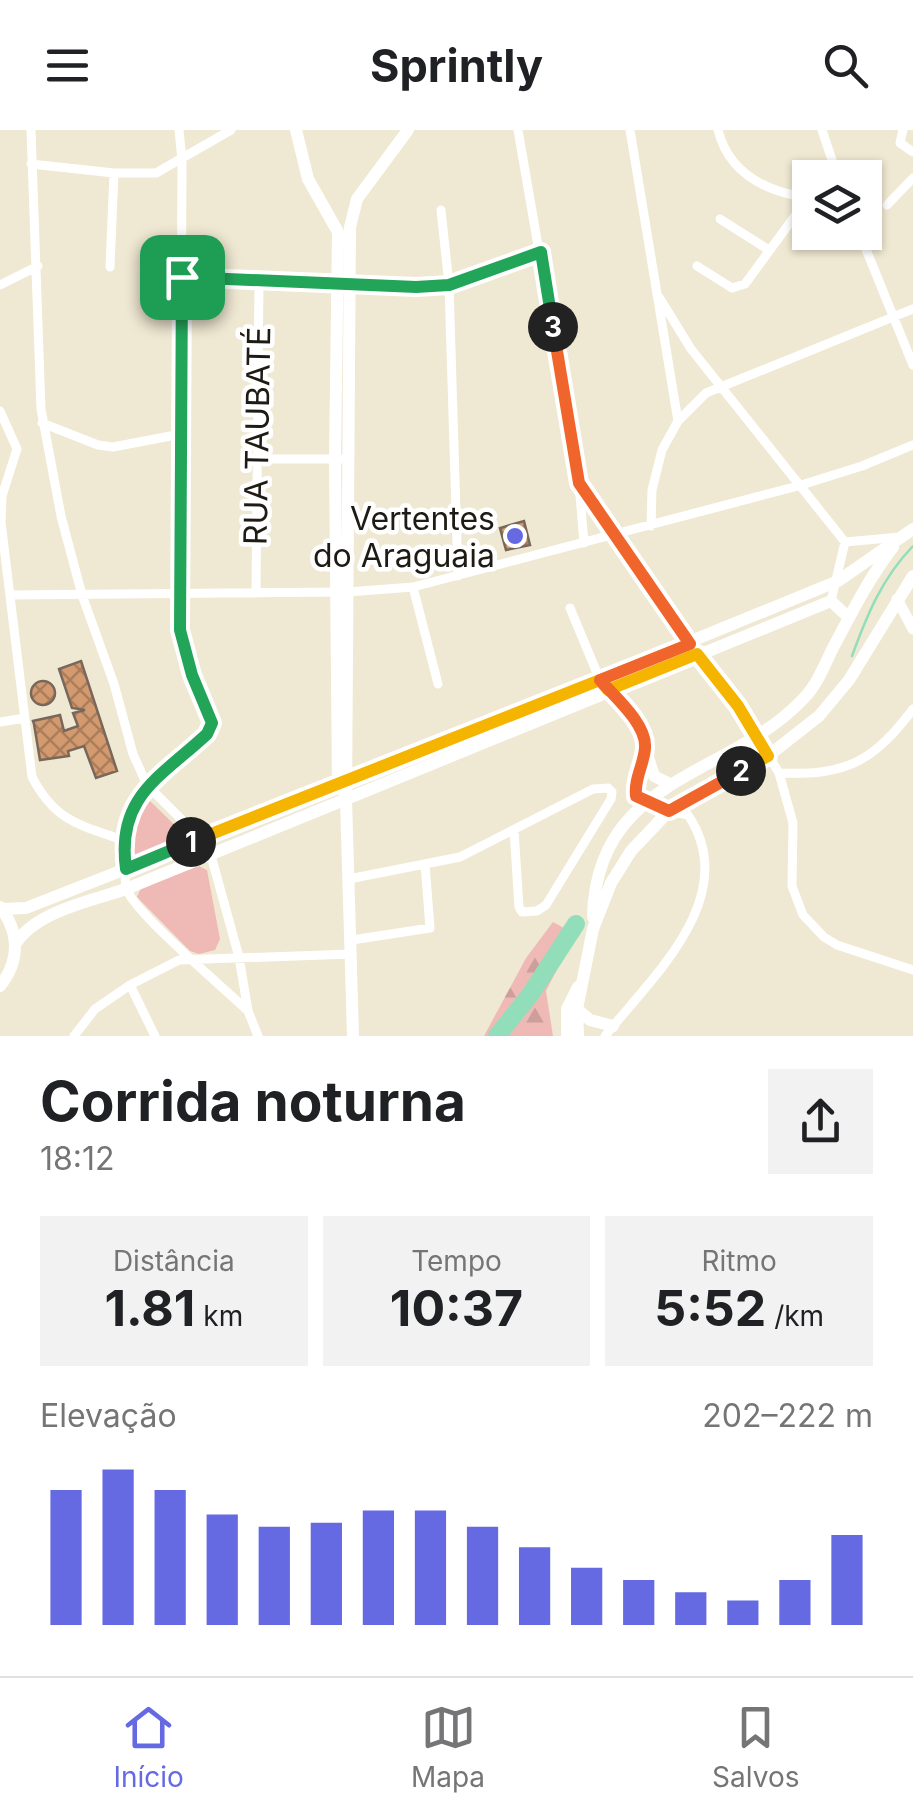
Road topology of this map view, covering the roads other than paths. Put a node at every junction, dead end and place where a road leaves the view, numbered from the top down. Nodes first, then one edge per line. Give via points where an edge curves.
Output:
1 (31, 130) edge
2 (179, 130) edge
3 (231, 130) edge
4 (296, 130) edge
5 (408, 130) edge
6 (518, 130) edge
7 (630, 130) edge
8 (718, 130) edge
9 (822, 130) edge
10 (903, 130) edge
11 (913, 152) edge
12 (182, 160) junction
13 (832, 160) edge
14 (31, 164) junction
15 (114, 173) junction
16 (913, 178) edge
17 (792, 193) edge
18 (357, 199) junction
19 (887, 205) dead end
20 (326, 207) junction
21 (441, 210) dead end
22 (720, 220) dead end
23 (792, 220) edge
24 (769, 250) junction
25 (866, 250) edge
26 (541, 252) junction
27 (38, 266) junction
28 (110, 266) dead end
29 (698, 266) dead end
30 (182, 277) junction
31 (259, 280) junction
32 (0, 285) edge
33 (345, 285) junction
34 (449, 285) junction
35 (659, 297) junction
36 (913, 309) edge
37 (892, 317) junction
38 (913, 365) edge
39 (721, 385) junction
40 (0, 410) edge
41 (678, 421) junction
42 (42, 424) junction
43 (181, 434) junction
44 (913, 444) edge
45 (256, 459) junction
46 (341, 459) junction
47 (579, 483) junction
48 (798, 486) junction
49 (651, 526) junction
50 (617, 534) junction
51 (904, 536) edge
52 (845, 542) junction
53 (584, 543) junction
54 (458, 576) junction
55 (913, 576) edge
56 (838, 581) junction
57 (412, 587) junction
58 (178, 592) junction
59 (342, 592) junction
60 (256, 593) junction
61 (10, 595) junction
62 (82, 595) junction
63 (897, 599) junction
64 (831, 602) junction
65 (570, 608) dead end
66 (849, 618) junction
67 (913, 629) edge
68 (693, 649) junction
69 (438, 684) dead end
70 (604, 685) junction
71 (913, 708) edge
72 (24, 718) junction
73 (0, 722) edge
74 (755, 736) junction
75 (457, 738) junction
76 (645, 747) junction
77 (462, 753) junction
78 (768, 756) junction
79 (779, 773) junction
80 (342, 784) junction
81 (670, 784) junction
82 (147, 785) junction
83 (342, 801) junction
84 (645, 802) junction
85 (669, 811) junction
86 (514, 830) junction
87 (200, 838) junction
88 (123, 840) junction
89 (210, 852) junction
90 (425, 864) junction
91 (126, 869) junction
92 (349, 879) junction
93 (126, 890) junction
94 (1, 908) edge
95 (593, 929) junction
96 (16, 943) junction
97 (350, 949) junction
98 (193, 958) junction
99 (240, 958) junction
100 (913, 970) edge
101 (582, 981) junction
102 (130, 985) junction
103 (0, 986) edge
104 (577, 1008) junction
105 (248, 1011) junction
106 (609, 1031) edge
107 (74, 1036) edge
108 (155, 1036) edge
109 (258, 1036) edge
110 (350, 1036) edge
111 (568, 1036) edge
112 (578, 1036) edge

1 - 14 street
2 - 12 street
3 - 12 street
4 - 20 main road via 308,179
5 - 18 main road
6 - 26 street
7 - 35 street
8 - 17 street via 739,170 758,184
9 - 13 street
10 - 11 street via 900,142
12 - 15 street via 156,173
12 - 30 street
14 - 15 street
14 - 27 street
15 - 28 street
16 - 19 street
18 - 20 main road via 343,210
18 - 33 main road
20 - 33 main road via 338,232
21 - 34 street
22 - 24 street
23 - 24 street
24 - 29 street via 739,288
25 - 37 street
26 - 34 street
26 - 47 street
27 - 32 street
27 - 42 street
30 - 31 street
30 - 43 street
31 - 33 street
31 - 45 street, RUA TAUBATÉ
33 - 34 street
33 - 46 main road
34 - 54 street
35 - 39 street
35 - 41 street
36 - 37 street
37 - 38 street
37 - 39 street
39 - 41 street
39 - 48 street
40 - 61 street via 16,449 0,522
41 - 49 street via 655,469
42 - 43 street via 113,448
42 - 62 street
43 - 58 street
44 - 48 street
45 - 46 street
45 - 60 street, RUA TAUBATÉ
46 - 59 main road
47 - 50 street
47 - 53 street
48 - 49 street
48 - 52 street
49 - 50 street
50 - 53 street
50 - 68 street
51 - 52 street
51 - 56 main road
51 - 66 main road
52 - 56 street
53 - 54 street
54 - 57 street
55 - 63 main road
56 - 64 street
56 - 68 main road
57 - 59 street
57 - 69 street
58 - 60 street
58 - 62 street
58 - 82 street via 185,655 212,723
59 - 60 street
59 - 80 main road
61 - 62 street
61 - 72 street
62 - 82 street
63 - 67 street
63 - 78 main road via 840,693
64 - 66 main road
64 - 68 main road
65 - 70 street
66 - 74 main road via 804,699
68 - 70 main road
68 - 74 street
70 - 75 main road
70 - 76 main road via 638,726
70 - 77 main road
71 - 79 street via 866,759 824,772
72 - 73 street
72 - 88 street via 32,777 43,798 69,820
74 - 78 street
74 - 81 main road
75 - 77 main road
75 - 80 main road
76 - 81 main road via 654,776
76 - 84 main road via 635,788
77 - 83 main road
78 - 79 street
78 - 85 main road
79 - 100 street via 792,823 792,886 803,914 837,944
80 - 83 main road
80 - 87 main road
81 - 84 main road
82 - 87 street
82 - 88 street
83 - 89 main road
83 - 92 main road
83 - 97 main road
84 - 85 main road
84 - 95 main road via 602,867
85 - 95 main road via 624,862
85 - 106 street via 688,815 699,842 697,909 680,944
86 - 86 street via 519,907 530,914 546,904 612,792 593,789
86 - 90 street via 460,857
87 - 89 street
87 - 91 main road
88 - 91 street
89 - 93 main road
89 - 99 street
90 - 92 street
90 - 97 street via 430,928
91 - 93 street
91 - 94 main road via 26,908
92 - 97 main road
93 - 96 main road via 25,929
93 - 98 street
94 - 96 main road
95 - 101 main road
96 - 103 main road
97 - 99 street
97 - 110 main road
98 - 99 street
98 - 102 street
98 - 105 street
99 - 105 street
101 - 104 main road
101 - 111 main road via 566,1010
102 - 107 street via 95,1009
102 - 108 street
104 - 106 main road
104 - 112 main road
105 - 109 street

